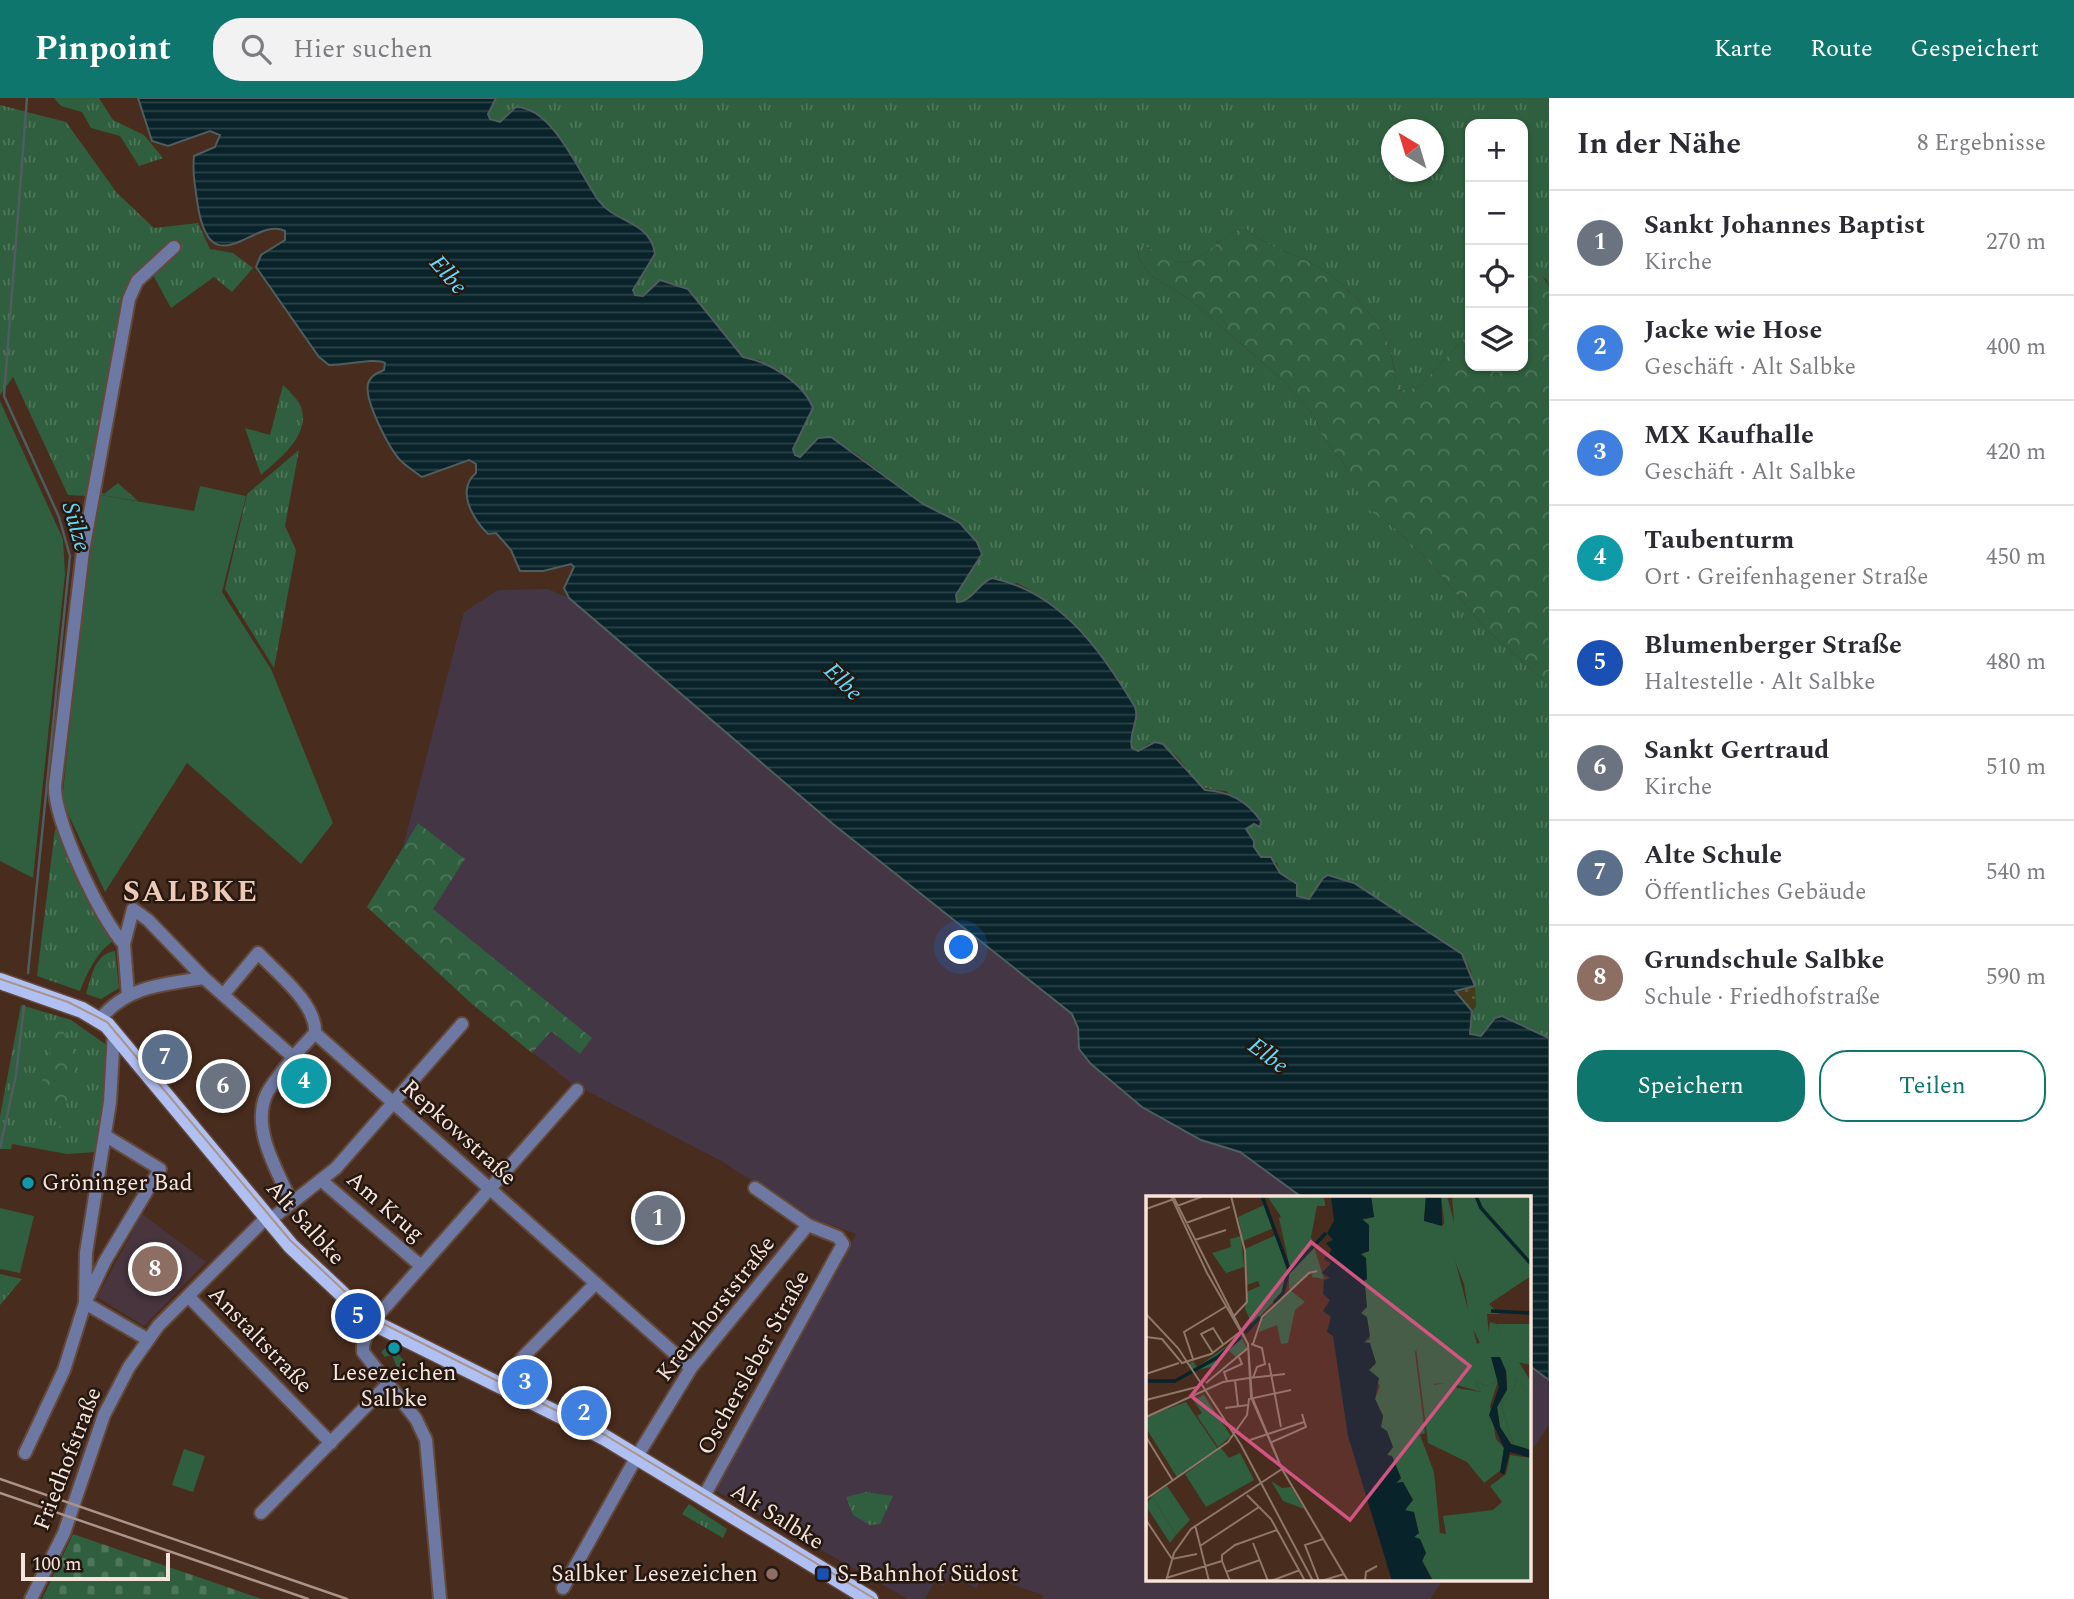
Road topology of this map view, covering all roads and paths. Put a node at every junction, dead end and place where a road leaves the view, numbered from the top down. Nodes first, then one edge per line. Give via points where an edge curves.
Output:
1 (174, 247) dead end
2 (124, 944) junction
3 (204, 978) junction
4 (0, 981) edge
5 (128, 995) junction
6 (223, 995) junction
7 (100, 1019) junction
8 (462, 1024) dead end
9 (114, 1032) junction
10 (315, 1033) junction
11 (293, 1057) junction
12 (577, 1090) dead end
13 (394, 1103) junction
14 (106, 1136) junction
15 (322, 1181) junction
16 (755, 1188) dead end
17 (491, 1190) junction
18 (292, 1203) junction
19 (268, 1219) junction
20 (808, 1225) junction
21 (421, 1266) junction
22 (596, 1283) junction
23 (188, 1296) junction
24 (85, 1303) junction
25 (372, 1322) junction
26 (147, 1339) junction
27 (691, 1368) junction
28 (388, 1384) junction
29 (503, 1388) junction
30 (331, 1443) junction
31 (24, 1453) dead end
32 (637, 1456) junction
33 (703, 1498) junction
34 (261, 1514) dead end
35 (563, 1588) dead end
36 (31, 1599) edge
37 (440, 1599) edge
38 (870, 1599) edge

1 - 2 street via 141,276 129,299 83,551 55,786 61,818 101,911
2 - 3 street via 134,909
2 - 5 street
3 - 5 street
3 - 6 street
4 - 7 main road, Alt Salbke
5 - 7 street
6 - 10 street, Repkowstraße via 258,953 303,1003 316,1025
6 - 11 street
7 - 9 main road, Alt Salbke
8 - 13 street, Friedhofstraße
9 - 14 street
9 - 19 main road, Alt Salbke
10 - 11 street
10 - 13 street, Repkowstraße
11 - 18 street via 267,1095 263,1115 265,1140
12 - 17 street
13 - 15 street, Friedhofstraße
13 - 17 street, Repkowstraße
14 - 24 street via 86,1254
14 - 24 street via 160,1169
15 - 18 street, Friedhofstraße
15 - 21 street, Am Krug
16 - 20 street
17 - 21 street
17 - 22 street, Repkowstraße
18 - 19 street, Friedhofstraße
19 - 23 street, Friedhofstraße
19 - 25 main road, Alt Salbke via 309,1265
20 - 27 street, Kreuzhorststraße
20 - 33 street, Oschersleber Straße via 839,1238 842,1248
21 - 25 street
22 - 27 street, Repkowstraße
22 - 29 street via 522,1358
23 - 26 street, Friedhofstraße
23 - 30 street, Anstaltstraße
24 - 26 street
24 - 31 street via 64,1370
25 - 28 street via 363,1350
25 - 29 main road, Alt Salbke
26 - 36 street, Friedhofstraße via 112,1397 64,1533
27 - 32 street, Kreuzhorststraße
28 - 30 street
28 - 37 street via 416,1419 428,1446
29 - 32 main road, Alt Salbke
30 - 34 street
32 - 33 main road, Alt Salbke
32 - 35 street, Kreuzhorststraße
33 - 38 main road, Alt Salbke

